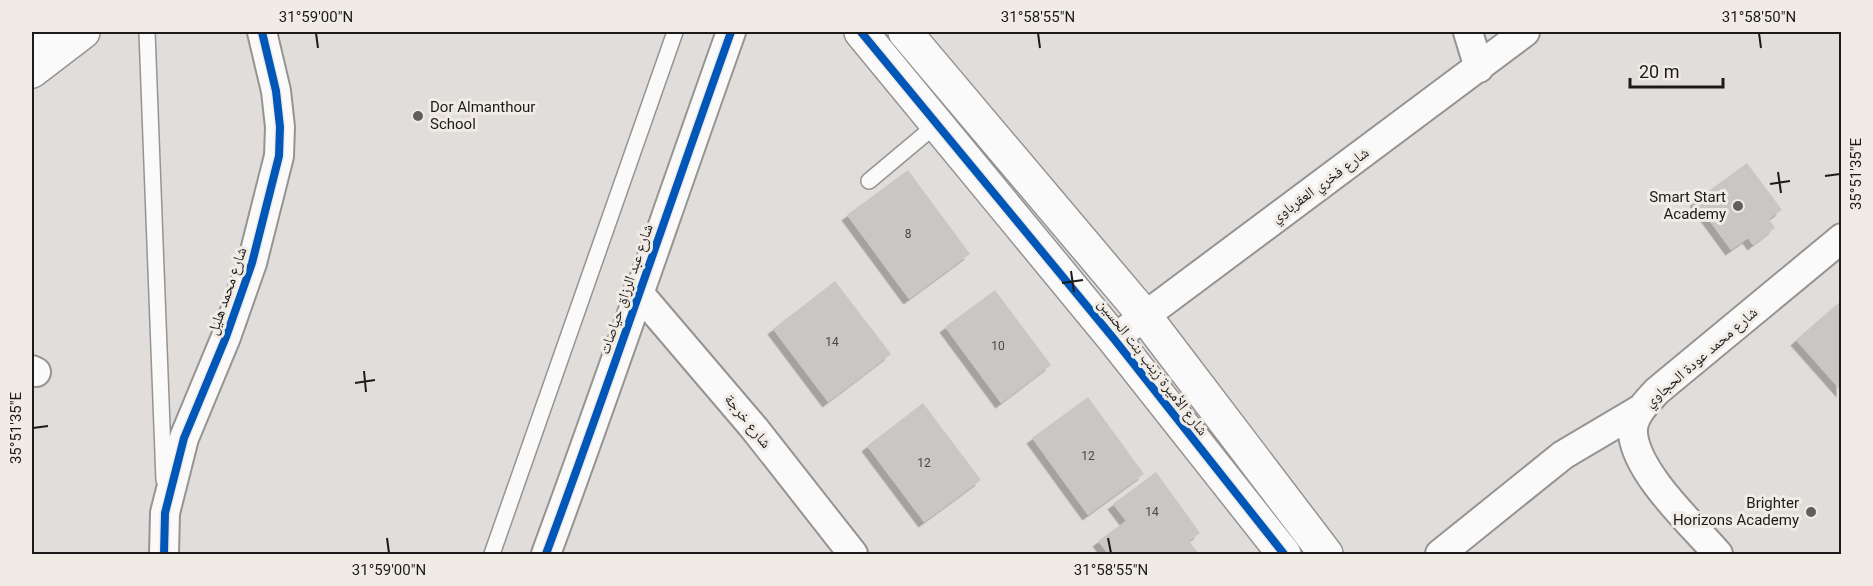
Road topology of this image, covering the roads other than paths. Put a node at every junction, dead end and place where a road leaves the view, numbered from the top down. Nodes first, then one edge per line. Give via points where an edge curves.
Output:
1 (42, 32) edge
2 (83, 32) edge
3 (147, 32) edge
4 (262, 32) edge
5 (675, 32) edge
6 (731, 32) edge
7 (861, 32) edge
8 (905, 32) edge
9 (1468, 32) edge
10 (1525, 32) edge
11 (32, 40) edge
12 (1479, 68) junction
13 (32, 71) edge
14 (937, 124) junction
15 (869, 181) dead end
16 (1842, 238) edge
17 (638, 291) junction
18 (1144, 315) junction
19 (1114, 339) junction
20 (1639, 410) junction
21 (165, 513) junction
22 (164, 555) edge
23 (492, 555) edge
24 (546, 555) edge
25 (853, 555) edge
26 (1284, 555) edge
27 (1326, 555) edge
28 (1440, 555) edge
29 (1718, 555) edge

1 - 11 street
2 - 13 street
3 - 21 lane
4 - 21 street, شارع محمد هليل via 276,90 279,156 252,262 184,438
5 - 23 lane
6 - 17 street, شارع عبد الرزاق حياصات
7 - 14 street, شارع الأميرة زينب بنت الحسين
8 - 18 street, شارع الأميرة زينب بنت الحسين
9 - 12 street
10 - 12 street, شارع فخري العقرباوي
12 - 18 street, شارع فخري العقرباوي
14 - 15 lane
14 - 19 street, شارع الأميرة زينب بنت الحسين
16 - 20 street, شارع محمد عودة الحجاوي
17 - 24 street, شارع عبد الرزاق حياصات via 608,387
17 - 25 street, شارع خرجة via 754,428
18 - 19 street, شارع فخري العقرباوي
18 - 27 street, شارع الأميرة زينب بنت الحسين
19 - 26 street, شارع الأميرة زينب بنت الحسين
20 - 28 street via 1563,455
20 - 29 street, شارع محمد عودة الحجاوي via 1632,432 1639,457
21 - 22 street, شارع محمد هليل

